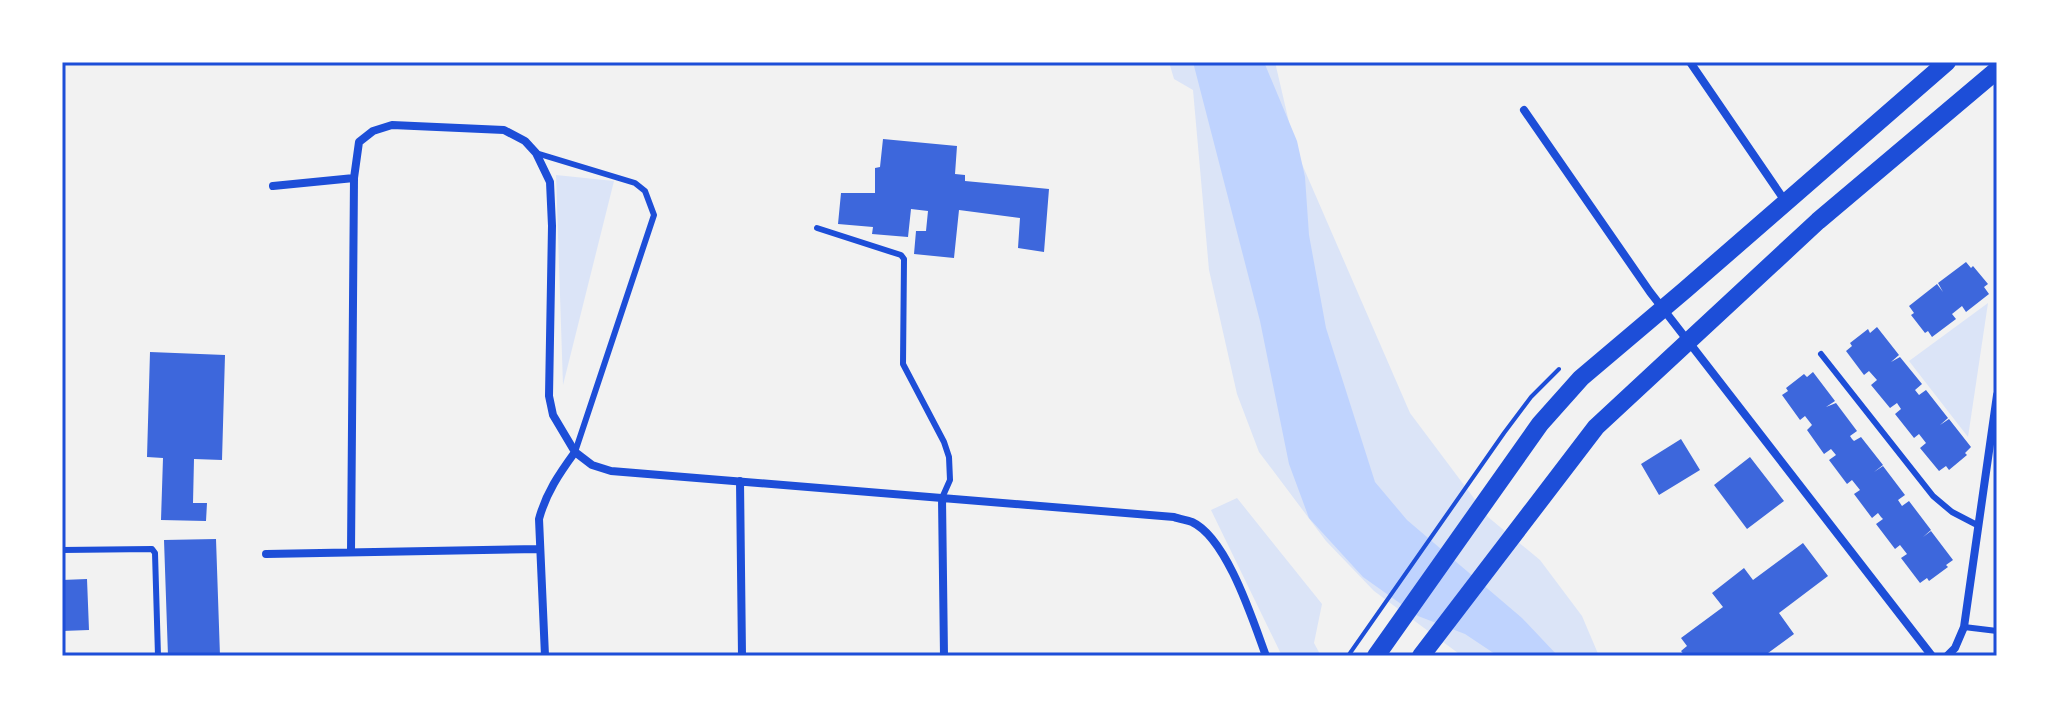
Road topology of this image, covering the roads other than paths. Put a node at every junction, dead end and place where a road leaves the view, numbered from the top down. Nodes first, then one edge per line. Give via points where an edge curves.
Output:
1 (1690, 62) edge
2 (1947, 62) edge
3 (1997, 70) edge
4 (1524, 110) dead end
5 (536, 153) junction
6 (354, 178) junction
7 (273, 186) dead end
8 (1785, 201) junction
9 (817, 228) dead end
10 (1663, 308) junction
11 (1689, 340) junction
12 (1821, 354) dead end
13 (1997, 395) edge
14 (1995, 416) edge
15 (575, 452) junction
16 (740, 481) junction
17 (942, 498) junction
18 (1977, 525) junction
19 (540, 549) junction
20 (62, 550) edge
21 (351, 552) junction
22 (266, 554) dead end
23 (1964, 627) junction
24 (1997, 631) edge
25 (1378, 653) edge
26 (158, 656) edge
27 (545, 656) edge
28 (742, 656) edge
29 (944, 656) edge
30 (1266, 656) edge
31 (1421, 656) edge
32 (1932, 656) edge
33 (1947, 656) edge

1 - 8 street
2 - 8 main road
3 - 11 main road via 1818,221
4 - 10 street
5 - 6 street via 504,130 392,125 359,142
5 - 15 street via 550,182 549,396 553,415
5 - 15 lane via 635,183 645,191 654,215
6 - 7 street
6 - 21 street
8 - 10 main road
9 - 17 lane via 904,259 903,364 949,457 950,480
10 - 11 street
10 - 25 main road via 1581,378 1540,424
11 - 31 main road via 1596,427
11 - 32 street
12 - 18 lane via 1933,496
13 - 14 street
14 - 18 street
15 - 16 street via 611,471
15 - 19 street via 545,498
16 - 17 street
16 - 28 street
17 - 29 street
17 - 30 street via 1192,522 1217,545
18 - 23 street
19 - 21 street
19 - 27 street
20 - 26 lane via 152,549
21 - 22 street
23 - 24 lane
23 - 33 street

